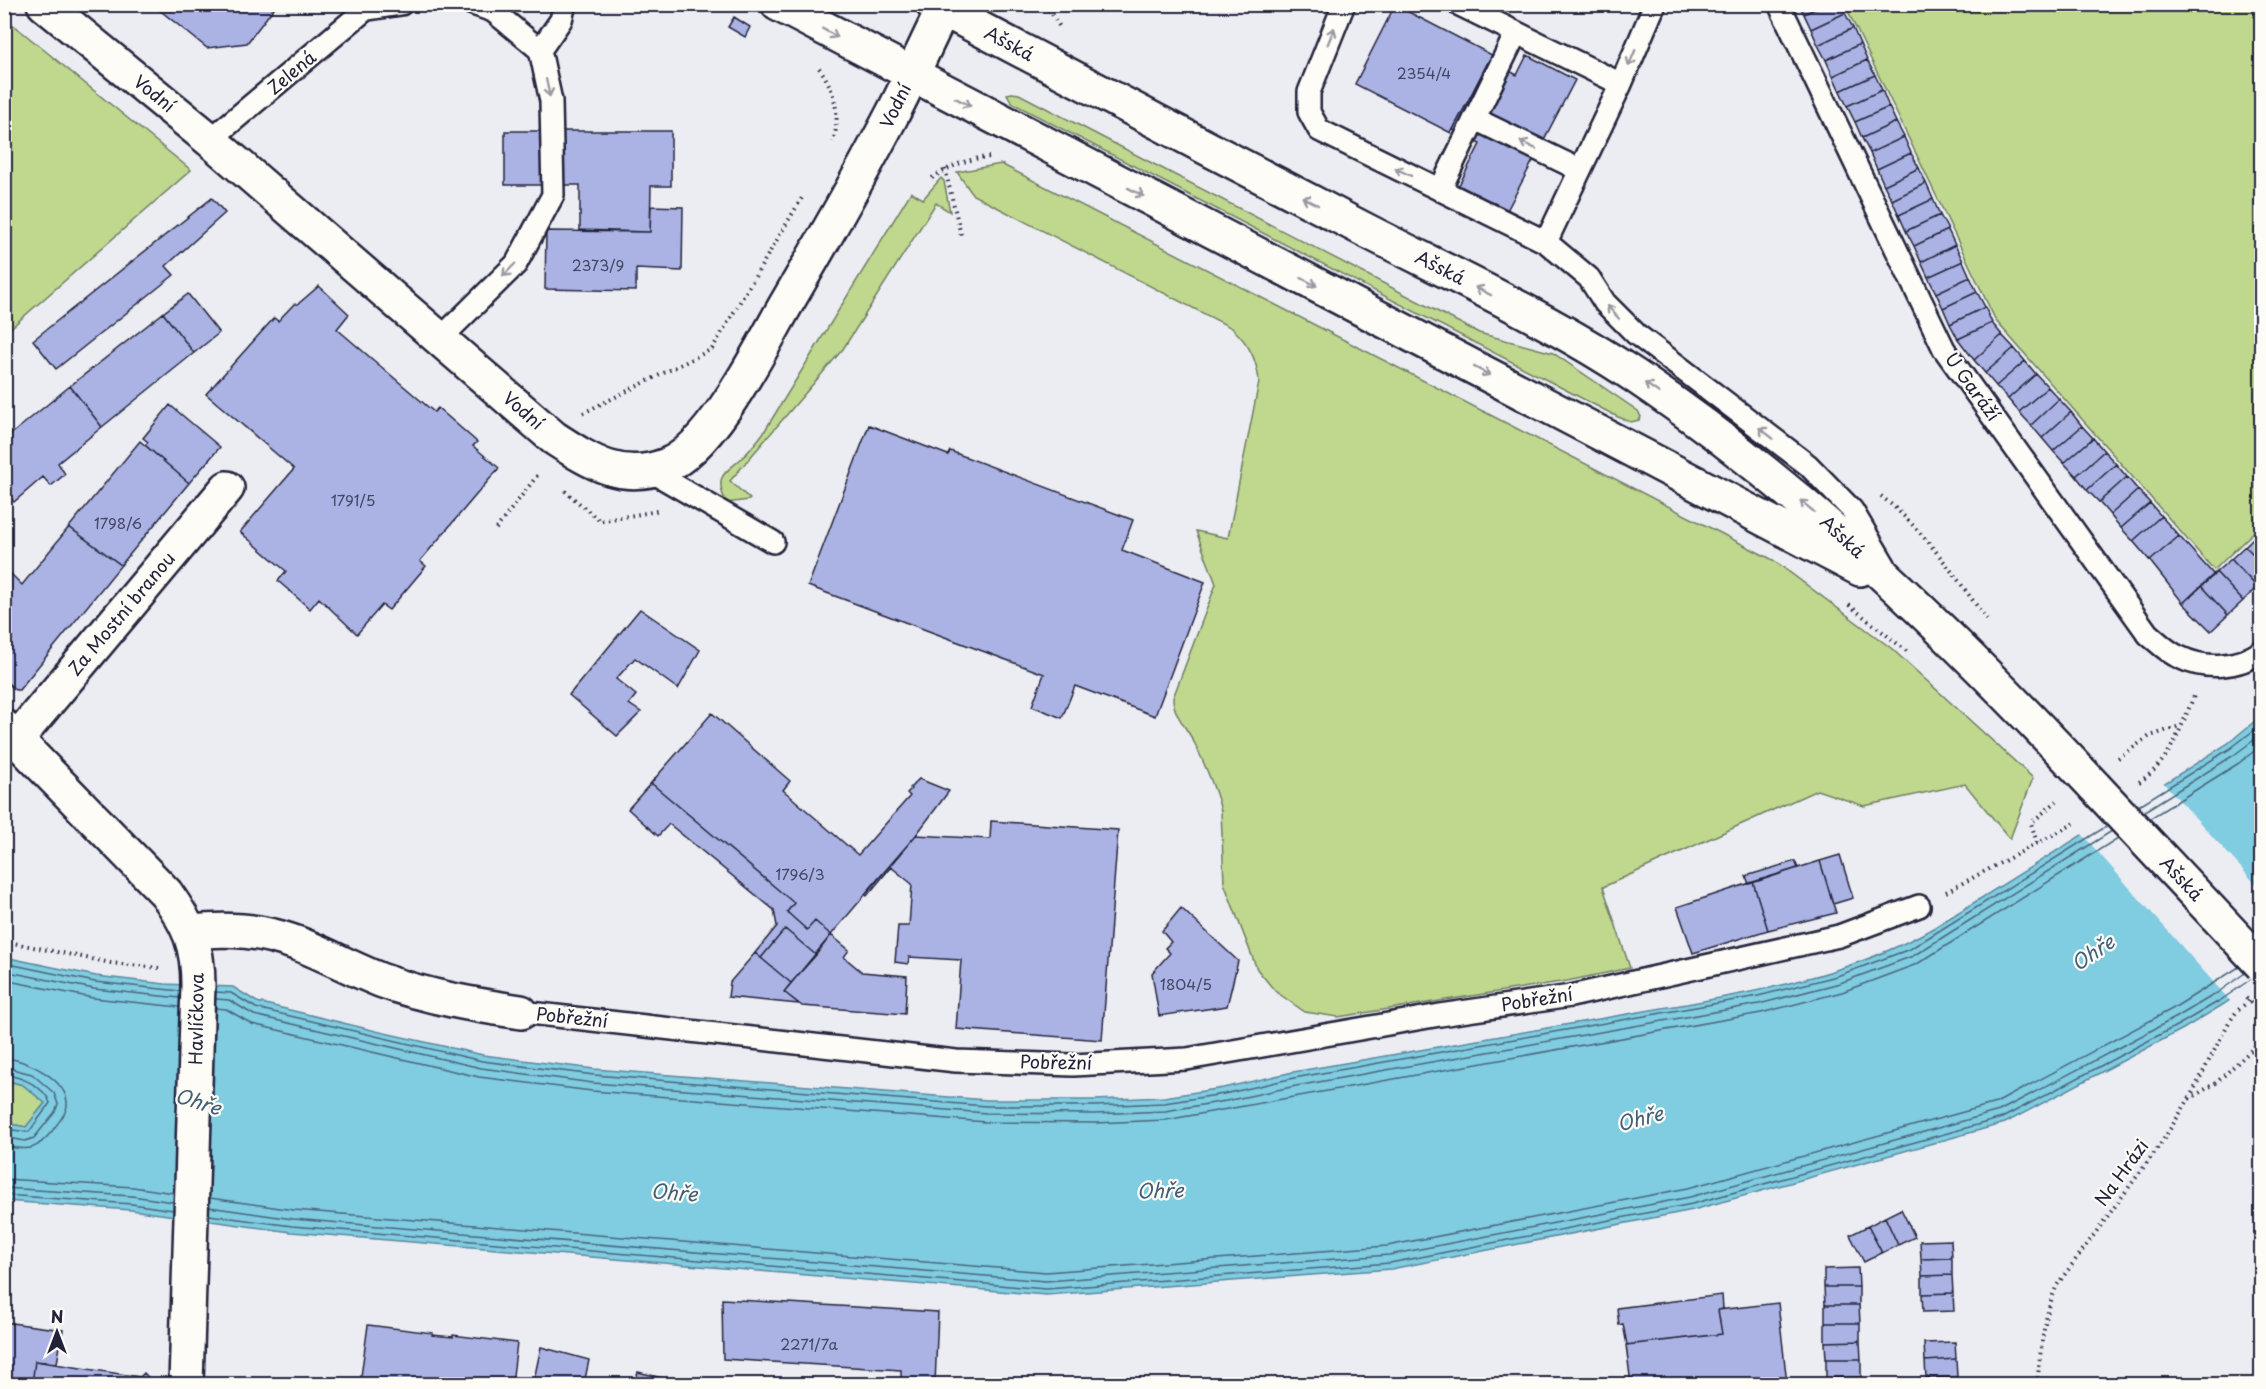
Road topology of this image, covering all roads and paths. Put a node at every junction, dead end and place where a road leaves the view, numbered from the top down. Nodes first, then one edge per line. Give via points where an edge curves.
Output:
1 (44, 4) edge
2 (401, 4) edge
3 (473, 4) edge
4 (565, 4) edge
5 (778, 4) edge
6 (1344, 4) edge
7 (1458, 4) edge
8 (1655, 4) edge
9 (1779, 4) edge
10 (940, 6) edge
11 (371, 7) edge
12 (1516, 33) junction
13 (540, 50) junction
14 (815, 64) dead end
15 (911, 75) junction
16 (1621, 84) junction
17 (1475, 119) junction
18 (210, 140) junction
19 (832, 147) dead end
20 (945, 169) dead end
21 (1580, 170) junction
22 (808, 188) dead end
23 (1440, 190) junction
24 (962, 239) dead end
25 (1546, 242) junction
26 (440, 339) junction
27 (539, 425) junction
28 (649, 470) junction
29 (550, 477) dead end
30 (558, 484) dead end
31 (227, 488) dead end
32 (706, 503) junction
33 (496, 529) dead end
34 (773, 542) dead end
35 (1896, 588) junction
36 (2262, 651) edge
37 (2180, 726) dead end
38 (10, 733) edge
39 (2116, 759) dead end
40 (2060, 799) dead end
41 (2037, 843) dead end
42 (1919, 906) dead end
43 (191, 932) junction
44 (4, 941) edge
45 (198, 976) junction
46 (2258, 981) edge
47 (521, 1012) joint
48 (2262, 1040) edge
49 (2189, 1099) junction
50 (186, 1384) edge
51 (2037, 1384) edge

1 - 18 main road, Vodní
2 - 11 lane
3 - 13 lane via 493,11
4 - 13 lane via 561,20
5 -> 15 main road, Ašská
23 -> 6 lane via 1319,130 1309,112 1309,92
7 - 12 lane
8 -> 16 lane
9 - 36 lane, U Garáží via 1944,349 2148,633 2179,658 2208,665 2235,664
10 - 15 main road, Ašská
35 -> 10 main road, Ašská via 1769,474 1631,374 1498,298
11 - 18 lane, Zelená
12 - 16 lane
12 - 17 lane
13 -> 26 lane via 551,101 553,195 516,264
14 - 19 path via 832,90 836,105
15 - 28 main road, Vodní via 894,114 819,248 720,415 686,454 669,465
15 -> 35 main road, Ašská
16 - 21 lane
21 -> 17 lane
17 - 23 lane
18 - 26 main road, Vodní
20 - 24 path
21 - 25 lane
22 - 27 path via 712,349 573,418 558,403
23 - 25 lane
35 -> 25 lane via 1852,510 1830,486 1636,334 1605,303 1589,278
26 - 27 main road, Vodní
27 - 28 main road, Vodní via 600,466 626,472
28 - 32 lane
29 - 33 path via 541,470
30 - 32 path via 600,521
31 - 38 main road, Za Mostní branou
32 - 34 lane
35 - 46 main road, Ašská, bridge via 1986,673 2095,787
37 - 39 path via 2150,736
38 - 43 main road, Havlíčkova via 166,892
40 - 41 path via 2031,823
42 - 47 lane, Pobřežní via 1839,936 1571,996 1187,1059 1073,1065 956,1061
43 - 45 main road, Havlíčkova
43 - 47 main road, Pobřežní via 231,930 272,935 412,990
44 - 45 path
45 - 50 main road, Havlíčkova
46 - 49 path, Na Hrázi via 2228,1024
48 - 49 path via 2216,1083
49 - 51 path, Na Hrázi via 2057,1285 2043,1327

